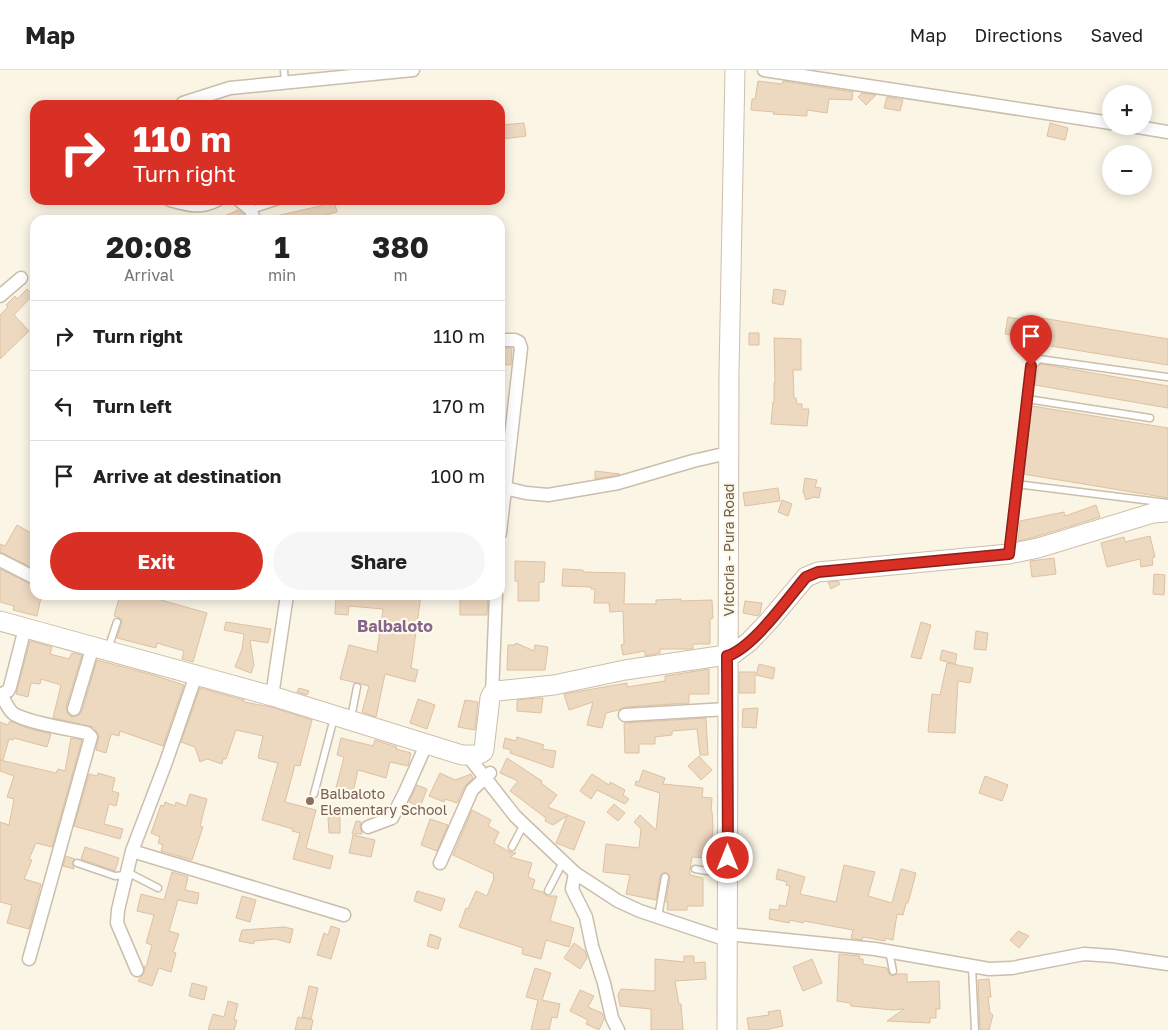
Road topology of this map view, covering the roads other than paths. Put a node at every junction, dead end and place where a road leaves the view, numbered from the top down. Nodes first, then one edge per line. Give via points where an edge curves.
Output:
1 (284, 70) edge
2 (413, 70) edge
3 (735, 70) edge
4 (764, 70) edge
5 (285, 83) junction
6 (192, 100) edge
7 (1102, 122) edge
8 (1152, 129) edge
9 (1168, 132) edge
10 (193, 205) edge
11 (209, 205) edge
12 (243, 205) edge
13 (272, 205) edge
14 (252, 215) edge
15 (21, 278) dead end
16 (0, 296) edge
17 (505, 340) edge
18 (1167, 377) edge
19 (1027, 399) junction
20 (1150, 418) dead end
21 (728, 453) junction
22 (1016, 484) junction
23 (505, 488) joint
24 (1168, 503) edge
25 (1168, 512) edge
26 (1009, 554) junction
27 (0, 560) edge
28 (30, 575) edge
29 (286, 600) edge
30 (496, 600) edge
31 (0, 621) edge
32 (117, 622) dead end
33 (25, 628) junction
34 (100, 648) junction
35 (727, 656) junction
36 (196, 675) junction
37 (357, 687) dead end
38 (1, 694) edge
39 (492, 694) junction
40 (272, 696) junction
41 (74, 709) dead end
42 (727, 709) junction
43 (625, 715) dead end
44 (343, 717) junction
45 (426, 745) junction
46 (476, 752) junction
47 (488, 777) junction
48 (314, 794) dead end
49 (524, 824) junction
50 (368, 827) dead end
51 (512, 847) dead end
52 (132, 851) junction
53 (563, 862) junction
54 (78, 863) dead end
55 (440, 863) dead end
56 (695, 869) dead end
57 (127, 874) junction
58 (575, 874) junction
59 (728, 874) junction
60 (665, 877) dead end
61 (158, 888) dead end
62 (548, 891) dead end
63 (344, 915) dead end
64 (658, 918) junction
65 (727, 937) junction
66 (889, 952) junction
67 (29, 959) dead end
68 (1168, 964) edge
69 (972, 967) junction
70 (138, 970) dead end
71 (893, 970) dead end
72 (618, 1030) edge
73 (727, 1030) edge
74 (975, 1030) edge

1 - 5 lane
2 - 5 street
3 - 21 street, Victoria - Pura Road
4 - 7 street
5 - 6 street via 230,88
8 - 9 street
10 - 11 street
12 - 14 street
13 - 14 lane
15 - 16 street
17 - 23 street via 520,342 521,348
18 - 19 lane via 1039,359 1031,366
19 - 20 lane
19 - 22 lane
21 - 23 street via 618,483 548,495 526,494
21 - 35 street, Victoria - Pura Road
22 - 24 lane
22 - 26 lane
25 - 26 street via 1153,513
26 - 35 street via 810,574 749,642
27 - 28 street
29 - 40 street
30 - 39 street
31 - 33 street
32 - 34 lane
33 - 34 street
33 - 38 street via 10,687
34 - 36 street
34 - 41 street
35 - 39 street
35 - 42 street, Victoria - Pura Road
36 - 40 street
36 - 52 street
37 - 44 lane
38 - 67 street via 14,714 27,720 88,733 91,737
39 - 46 street
40 - 44 street
42 - 43 street
42 - 59 street, Victoria - Pura Road
44 - 45 street
44 - 48 lane
45 - 46 street
45 - 50 street via 392,818
46 - 47 street
47 - 49 street
47 - 55 street via 469,795
49 - 51 lane
49 - 53 street
52 - 57 street
52 - 63 street
53 - 58 street
53 - 62 lane
54 - 57 lane via 115,876
56 - 59 lane
57 - 61 lane
57 - 70 street via 117,923
58 - 64 street via 618,900
58 - 72 street via 572,889 586,917 610,1012
59 - 65 street, Victoria - Pura Road
60 - 64 lane
64 - 65 street
65 - 66 street via 833,944
65 - 73 street, Victoria - Pura Road
66 - 69 street
66 - 71 lane
68 - 69 street via 1091,954 1005,968
69 - 74 lane

